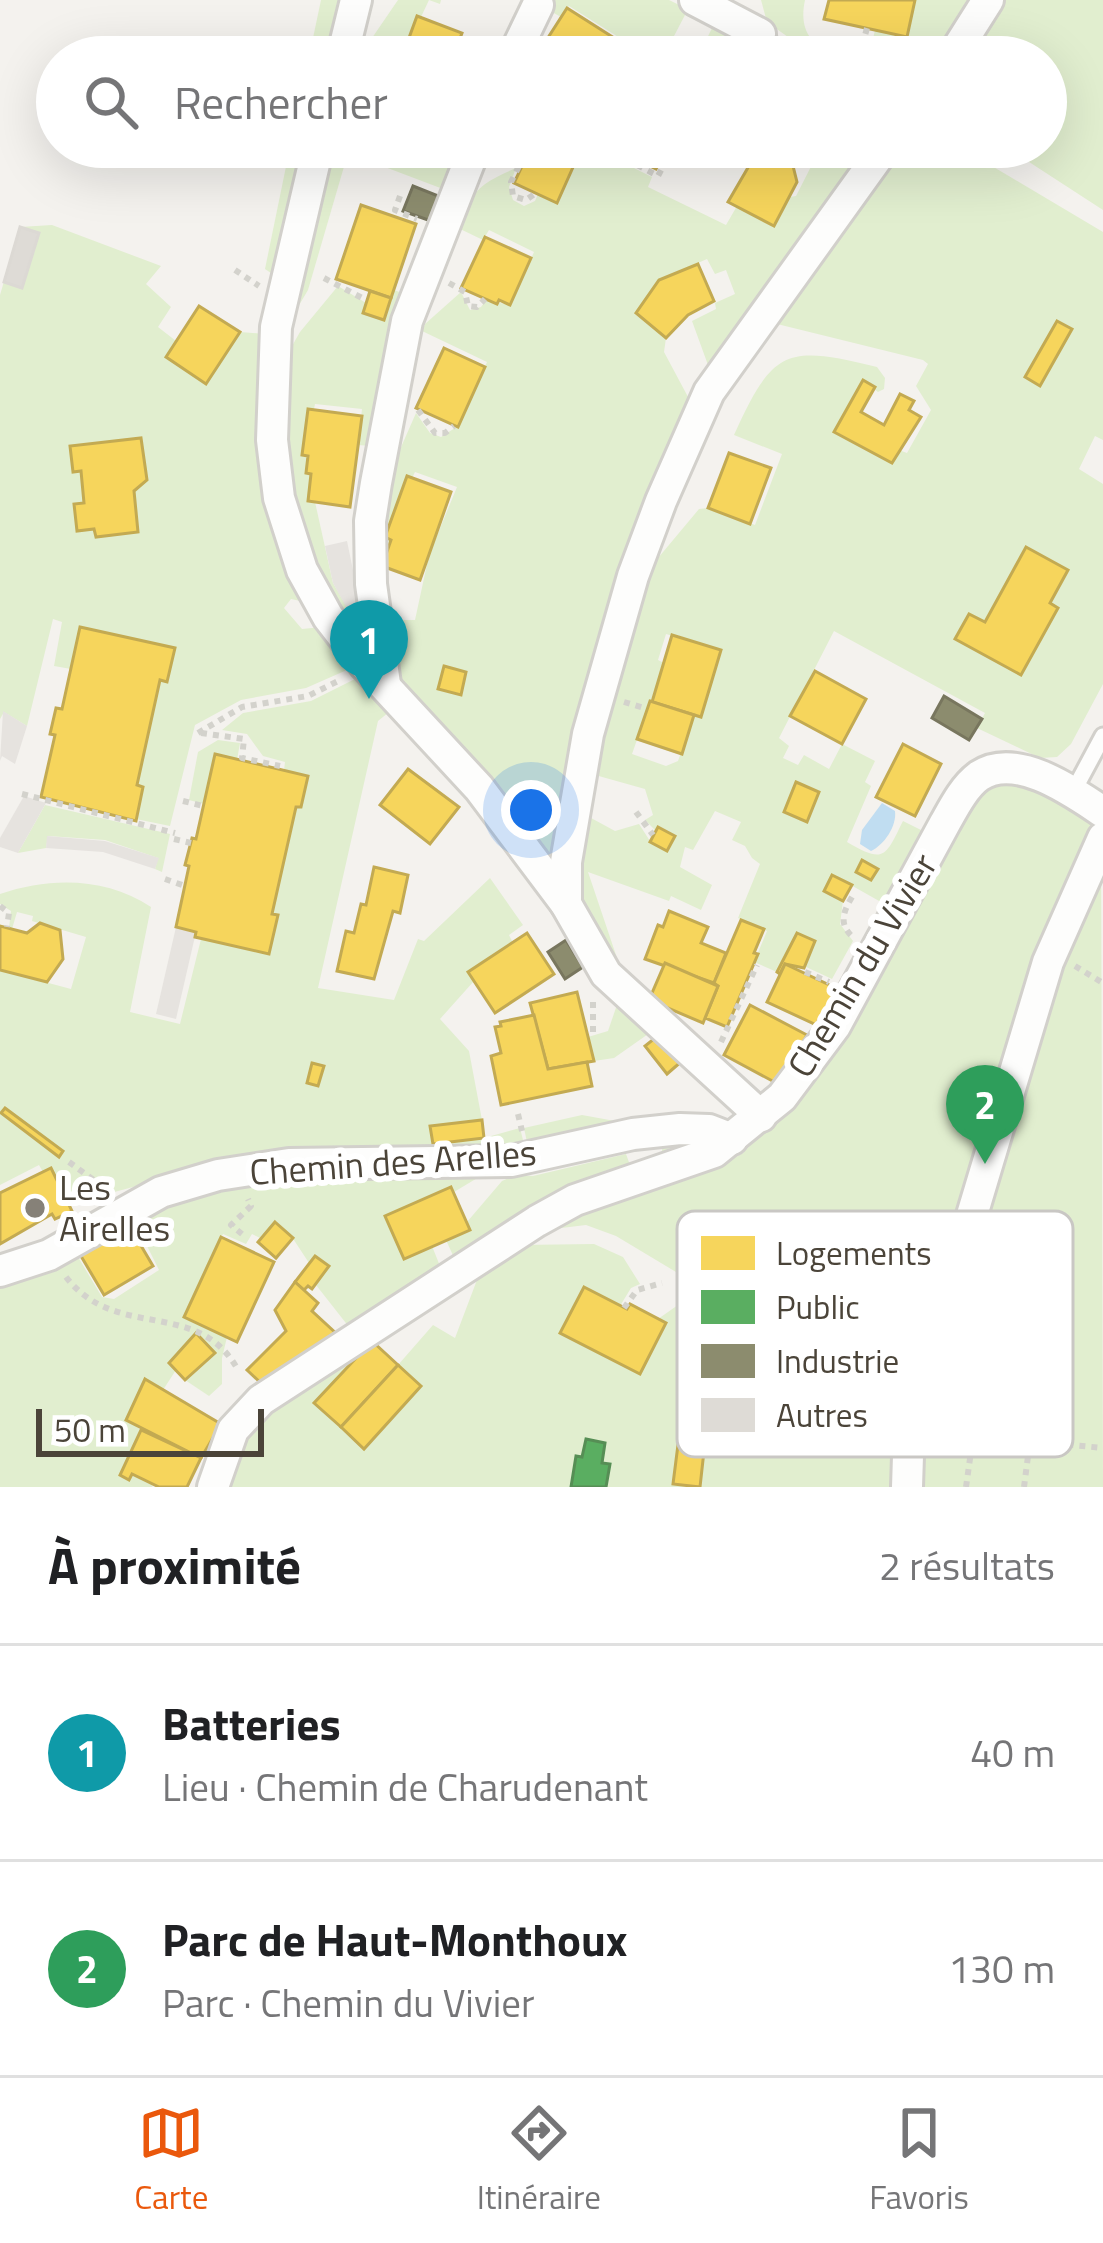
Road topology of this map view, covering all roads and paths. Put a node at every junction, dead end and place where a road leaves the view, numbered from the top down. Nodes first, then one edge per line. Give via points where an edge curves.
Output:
1 (356, 0) edge
2 (695, 0) edge
3 (988, 0) edge
4 (538, 5) dead end
5 (867, 28) dead end
6 (760, 34) joint
7 (347, 36) edge
8 (523, 36) edge
9 (762, 36) edge
10 (865, 36) edge
11 (965, 36) edge
12 (313, 168) edge
13 (467, 168) edge
14 (518, 168) edge
15 (871, 168) edge
16 (536, 193) dead end
17 (324, 278) dead end
18 (446, 282) dead end
19 (364, 299) dead end
20 (485, 299) dead end
21 (409, 407) dead end
22 (454, 426) dead end
23 (375, 674) junction
24 (1103, 736) edge
25 (280, 766) dead end
26 (1073, 792) junction
27 (22, 794) dead end
28 (183, 802) dead end
29 (203, 806) dead end
30 (636, 812) dead end
31 (1103, 812) edge
32 (653, 835) dead end
33 (1103, 838) edge
34 (190, 843) dead end
35 (165, 879) dead end
36 (185, 886) dead end
37 (852, 897) dead end
38 (566, 904) junction
39 (0, 906) edge
40 (7, 927) dead end
41 (857, 940) dead end
42 (757, 965) dead end
43 (706, 1065) junction
44 (761, 1116) junction
45 (732, 1139) junction
46 (69, 1162) dead end
47 (237, 1172) junction
48 (123, 1210) junction
49 (973, 1211) edge
50 (242, 1234) dead end
51 (49, 1255) junction
52 (0, 1270) edge
53 (662, 1283) dead end
54 (624, 1308) dead end
55 (238, 1370) dead end
56 (1073, 1445) edge
57 (1103, 1448) edge
58 (908, 1457) edge
59 (971, 1457) edge
60 (1028, 1457) edge
61 (213, 1487) edge
62 (907, 1487) edge
63 (966, 1487) edge
64 (1024, 1487) edge

1 - 7 street
2 - 6 street
3 - 11 street
4 - 8 street
5 - 10 path
6 - 9 lane
12 - 23 street via 276,327 279,498 302,570
13 - 23 street via 407,321 376,483
14 - 16 path via 513,196
15 - 38 street via 709,392 661,501 588,734
17 - 19 path
18 - 20 path via 465,292 471,308
21 - 22 path via 423,412 435,433
23 - 25 path via 242,707 198,733 244,740 242,758
23 - 38 street via 479,788
24 - 26 lane
26 - 31 street, Chemin du Vivier
26 - 44 street, Chemin du Vivier via 1018,770 979,776 945,823 835,1026
27 - 34 path
28 - 29 path
30 - 32 path
33 - 49 street via 1048,962
35 - 36 path
37 - 41 path via 842,917
38 - 43 street via 606,974
39 - 40 path via 9,913
42 - 43 path
43 - 44 street
44 - 45 street, Chemin du Vivier
45 - 47 street, Chemin des Arelles via 680,1129 511,1161
45 - 61 street, Chemin du Vivier via 574,1199 295,1378 238,1422
46 - 48 path
47 - 48 street, Chemin des Arelles
47 - 50 path via 251,1207 231,1225
48 - 51 street, Chemin des Arelles
51 - 52 street, Chemin des Arelles
51 - 55 path via 82,1298 200,1331 227,1350
53 - 54 path via 637,1290
56 - 57 path
58 - 62 street
59 - 63 path
60 - 64 path

